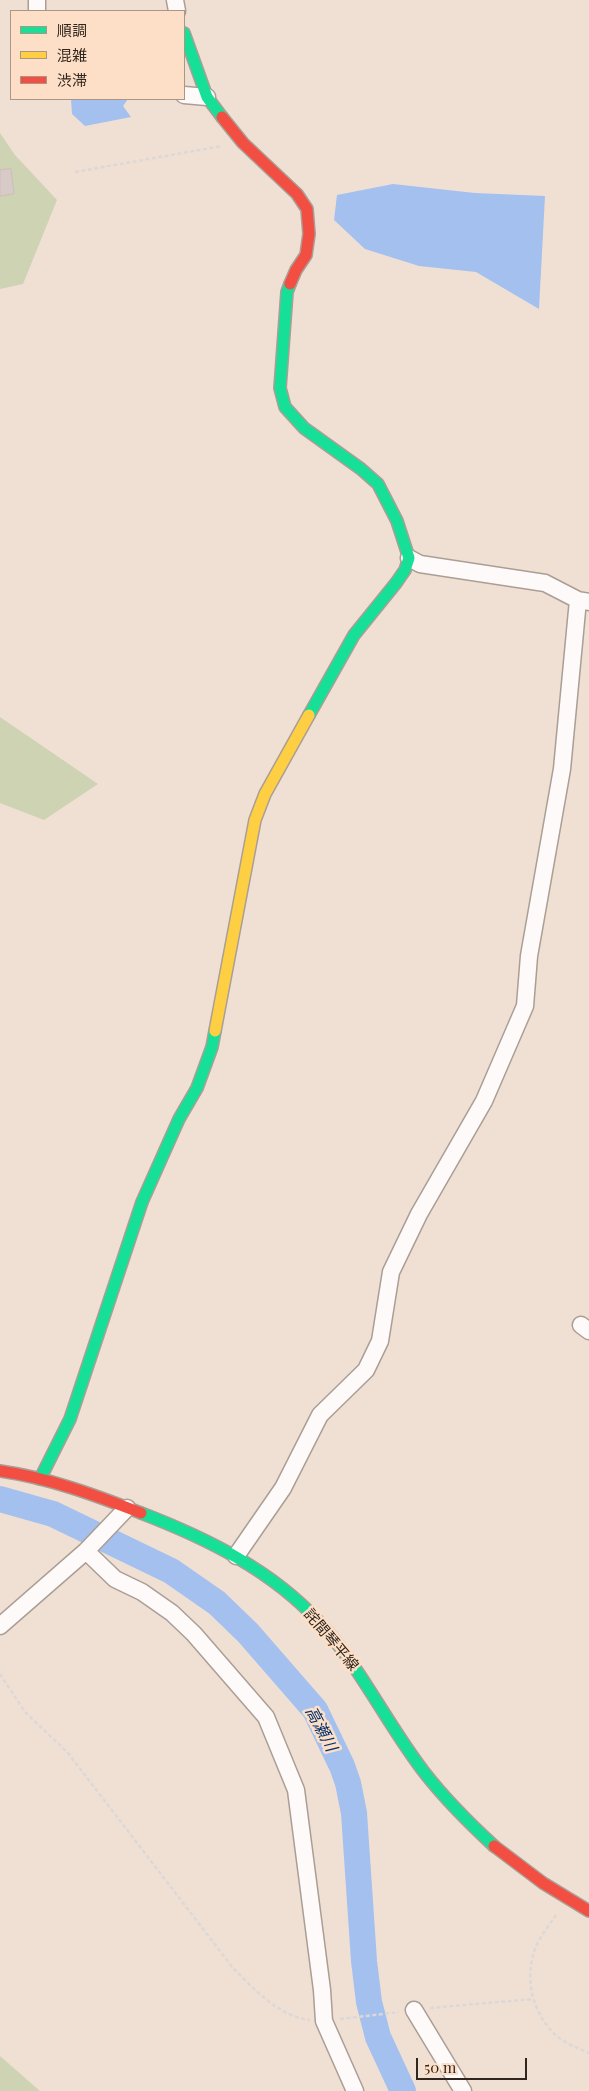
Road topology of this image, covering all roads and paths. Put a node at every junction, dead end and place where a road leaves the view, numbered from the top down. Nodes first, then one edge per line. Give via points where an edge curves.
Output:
1 (185, 36) edge
2 (185, 95) edge
3 (207, 97) junction
4 (243, 143) junction
5 (75, 172) dead end
6 (409, 558) junction
7 (584, 601) edge
8 (0, 1471) edge
9 (40, 1479) junction
10 (127, 1508) junction
11 (86, 1551) junction
12 (236, 1556) junction
13 (0, 1626) edge
14 (0, 1674) edge
15 (567, 1898) junction
16 (588, 1909) edge
17 (533, 1999) junction
18 (414, 2010) junction
19 (324, 2021) junction
20 (589, 2053) edge
21 (355, 2091) edge
22 (463, 2091) edge

1 - 3 street
2 - 3 street
3 - 4 street
4 - 5 path
4 - 6 street via 297,194 307,209 309,234 306,255 287,292 280,388 285,407 304,428 378,484 397,522
6 - 7 street via 420,564 545,583
6 - 9 street via 396,583 354,635 281,764 255,820 212,1047 197,1088 179,1119 142,1202 70,1418
7 - 12 street via 562,769 529,956 526,1006 484,1101 419,1214 391,1272 380,1341 366,1370 320,1415 283,1488
8 - 9 street, 詫間琴平線
9 - 10 street, 詫間琴平線
10 - 11 street
10 - 12 street, 詫間琴平線 via 190,1532
11 - 13 street
11 - 19 street via 115,1579 142,1592 172,1613 266,1717 296,1790
12 - 15 street, 詫間琴平線 via 281,1586 319,1622 355,1667 424,1771 473,1827 518,1866
14 - 19 path via 24,1712 68,1753 233,1968 259,1994 287,2012
15 - 16 street, 詫間琴平線
15 - 17 path via 533,1955 530,1978
17 - 18 path
17 - 20 path via 557,2036
18 - 19 path
18 - 22 street
19 - 21 street

